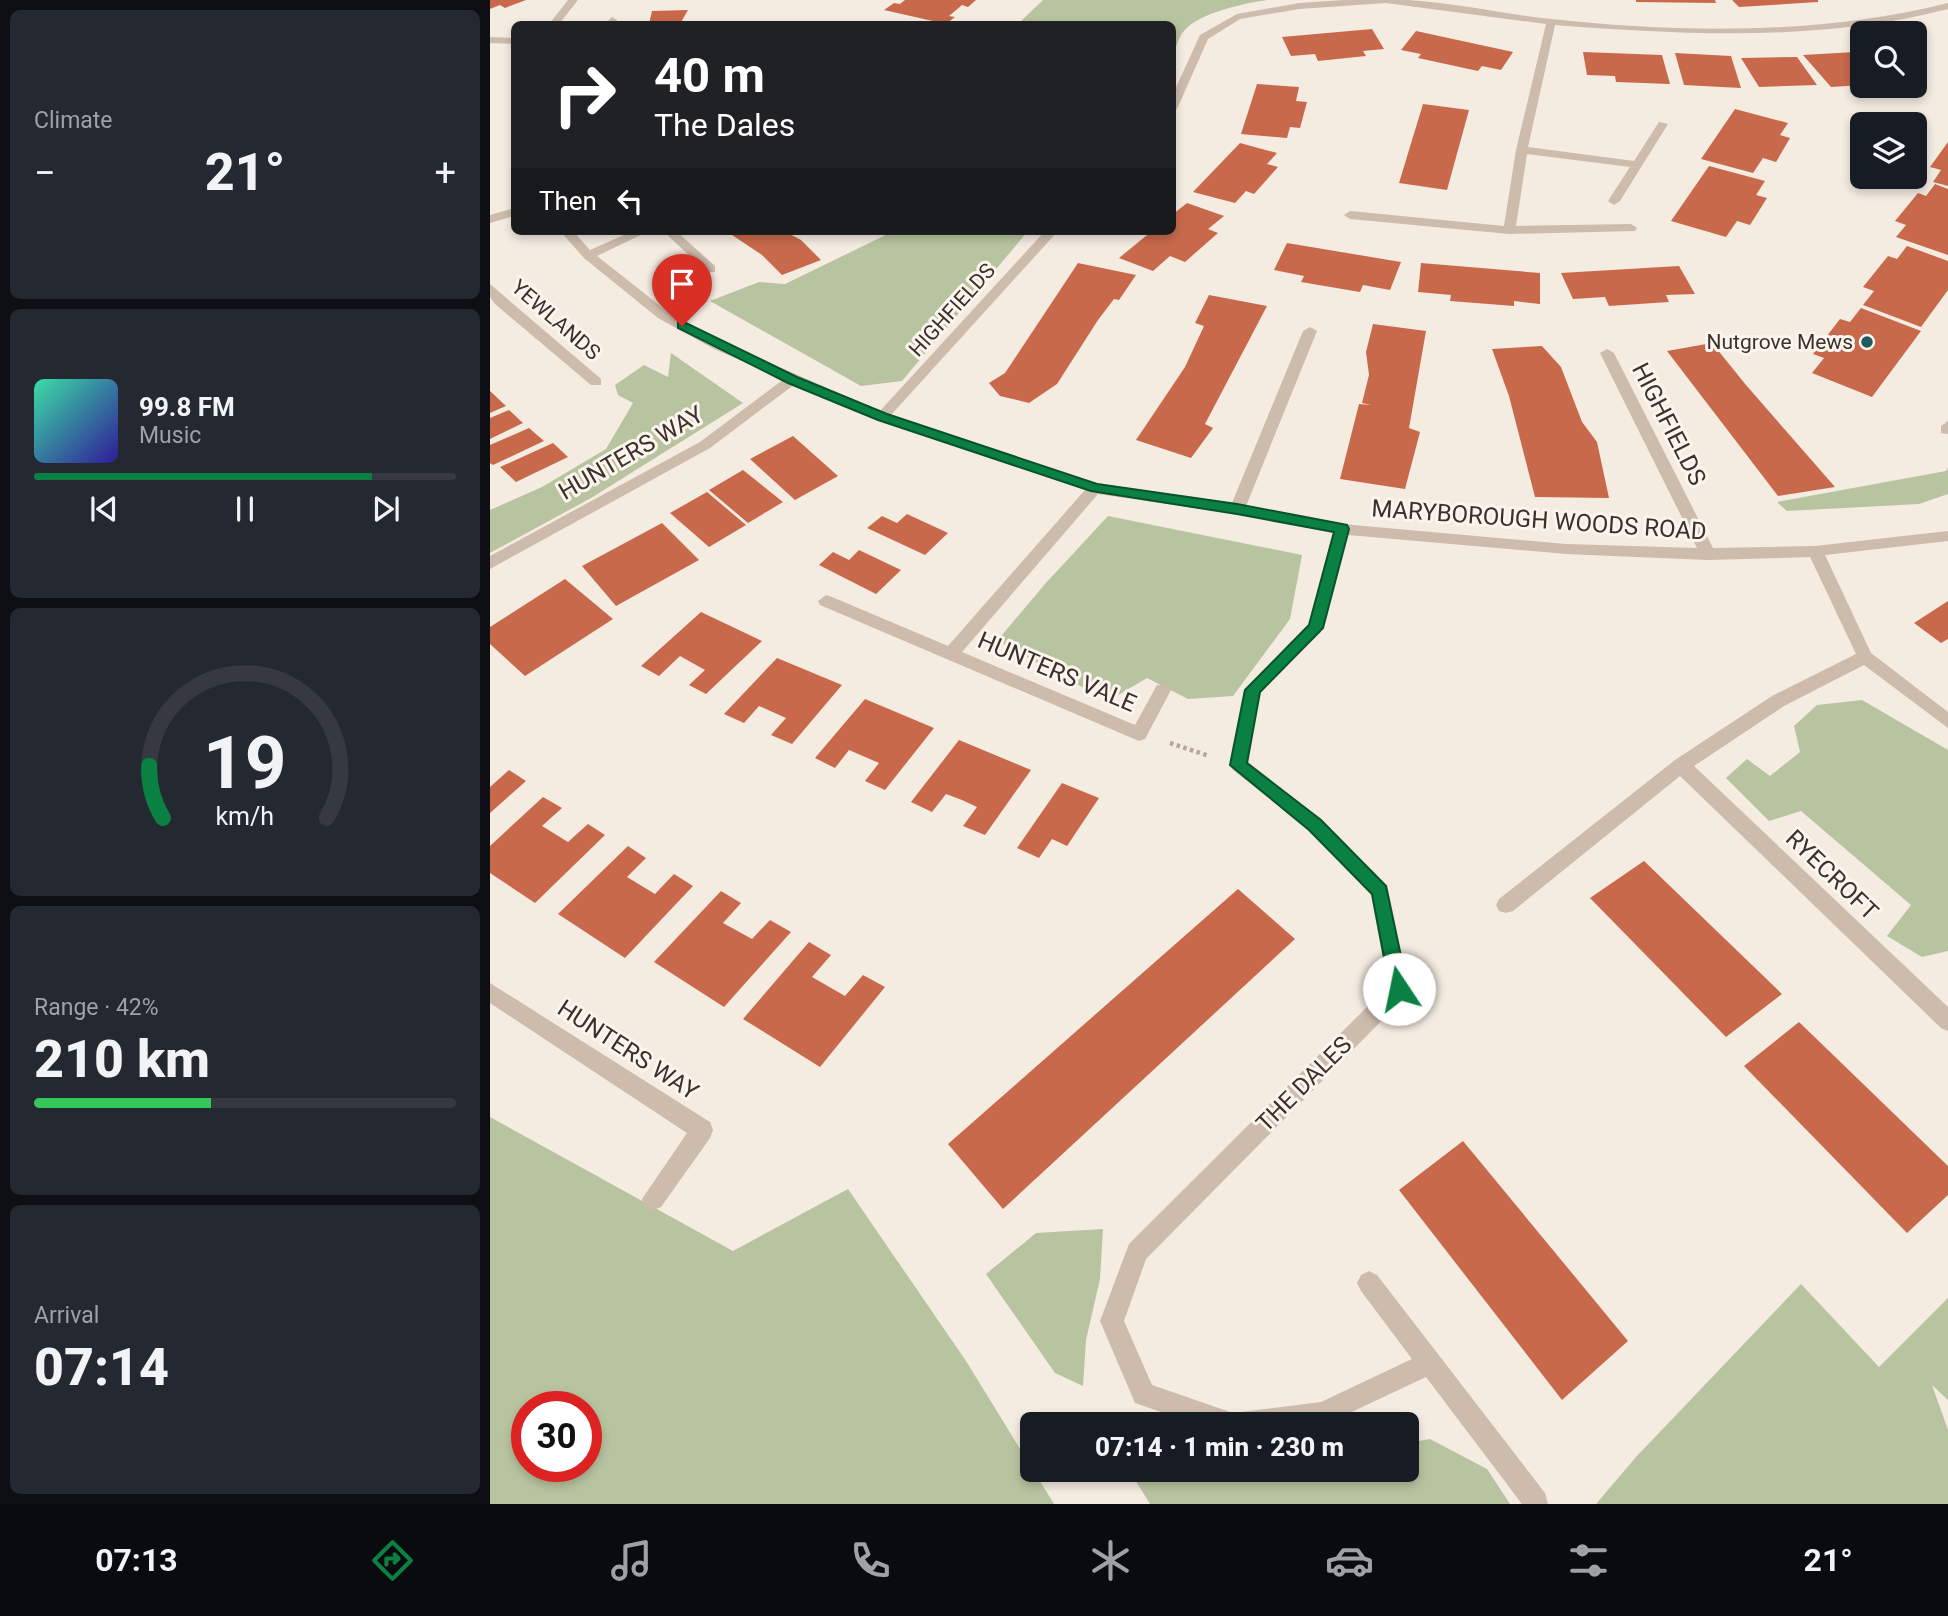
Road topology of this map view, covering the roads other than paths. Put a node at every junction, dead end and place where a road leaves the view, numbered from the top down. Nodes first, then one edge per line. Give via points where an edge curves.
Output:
1 (573, 0) edge
2 (1948, 6) edge
3 (556, 21) edge
4 (1550, 22) junction
5 (490, 40) edge
6 (511, 41) edge
7 (1176, 100) edge
8 (1662, 124) dead end
9 (1522, 150) junction
10 (1637, 165) junction
11 (1614, 201) dead end
12 (511, 213) edge
13 (1350, 215) dead end
14 (490, 219) edge
15 (1631, 228) dead end
16 (1509, 230) junction
17 (570, 235) edge
18 (634, 235) edge
19 (673, 235) edge
20 (1048, 235) edge
21 (588, 255) junction
22 (711, 269) dead end
23 (490, 288) edge
24 (1310, 331) dead end
25 (1607, 353) dead end
26 (792, 380) junction
27 (596, 382) dead end
28 (882, 417) junction
29 (1095, 488) junction
30 (1237, 509) junction
31 (1342, 529) junction
32 (1948, 536) edge
33 (1815, 551) junction
34 (1708, 554) junction
35 (490, 564) edge
36 (826, 601) dead end
37 (950, 654) junction
38 (1865, 657) junction
39 (1163, 691) dead end
40 (1948, 721) edge
41 (1681, 765) junction
42 (1506, 905) dead end
43 (490, 992) edge
44 (1948, 1021) edge
45 (653, 1199) dead end
46 (1369, 1283) dead end
47 (1429, 1363) junction
48 (1196, 1412) edge
49 (1326, 1412) edge
50 (1536, 1502) dead end

1 - 3 street
2 - 4 street via 1901,18 1786,30 1662,30
4 - 7 street via 1386,0 1299,6 1237,17 1204,37
4 - 9 street
5 - 6 street
8 - 10 street
9 - 10 street
9 - 16 street
10 - 11 street
12 - 14 street
13 - 16 street
15 - 16 street
17 - 21 street, MARYBOROUGH WOODS ROAD
18 - 21 street
19 - 22 street
20 - 28 street, HIGHFIELDS
21 - 26 street, MARYBOROUGH WOODS ROAD via 663,316
23 - 27 street, YEWLANDS
24 - 30 street
25 - 34 street, HIGHFIELDS
26 - 28 street, MARYBOROUGH WOODS ROAD
26 - 35 street, HUNTERS WAY via 705,445
28 - 29 street, MARYBOROUGH WOODS ROAD
29 - 30 street, MARYBOROUGH WOODS ROAD
29 - 37 street, HUNTERS VALE
30 - 31 street, MARYBOROUGH WOODS ROAD
31 - 34 street, MARYBOROUGH WOODS ROAD via 1566,549
31 - 48 street, THE DALES via 1315,628 1252,690 1238,765 1315,825 1380,891 1399,989 1137,1252 1112,1321 1144,1394
32 - 33 street, MARYBOROUGH WOODS ROAD
33 - 34 street, MARYBOROUGH WOODS ROAD
33 - 38 street
36 - 37 street, HUNTERS VALE
37 - 39 street, HUNTERS VALE via 1139,734
38 - 40 street
38 - 41 street via 1778,701
41 - 42 street
41 - 44 street, RYECROFT
43 - 45 street, HUNTERS WAY via 702,1130
46 - 47 street
47 - 49 street
47 - 50 street

